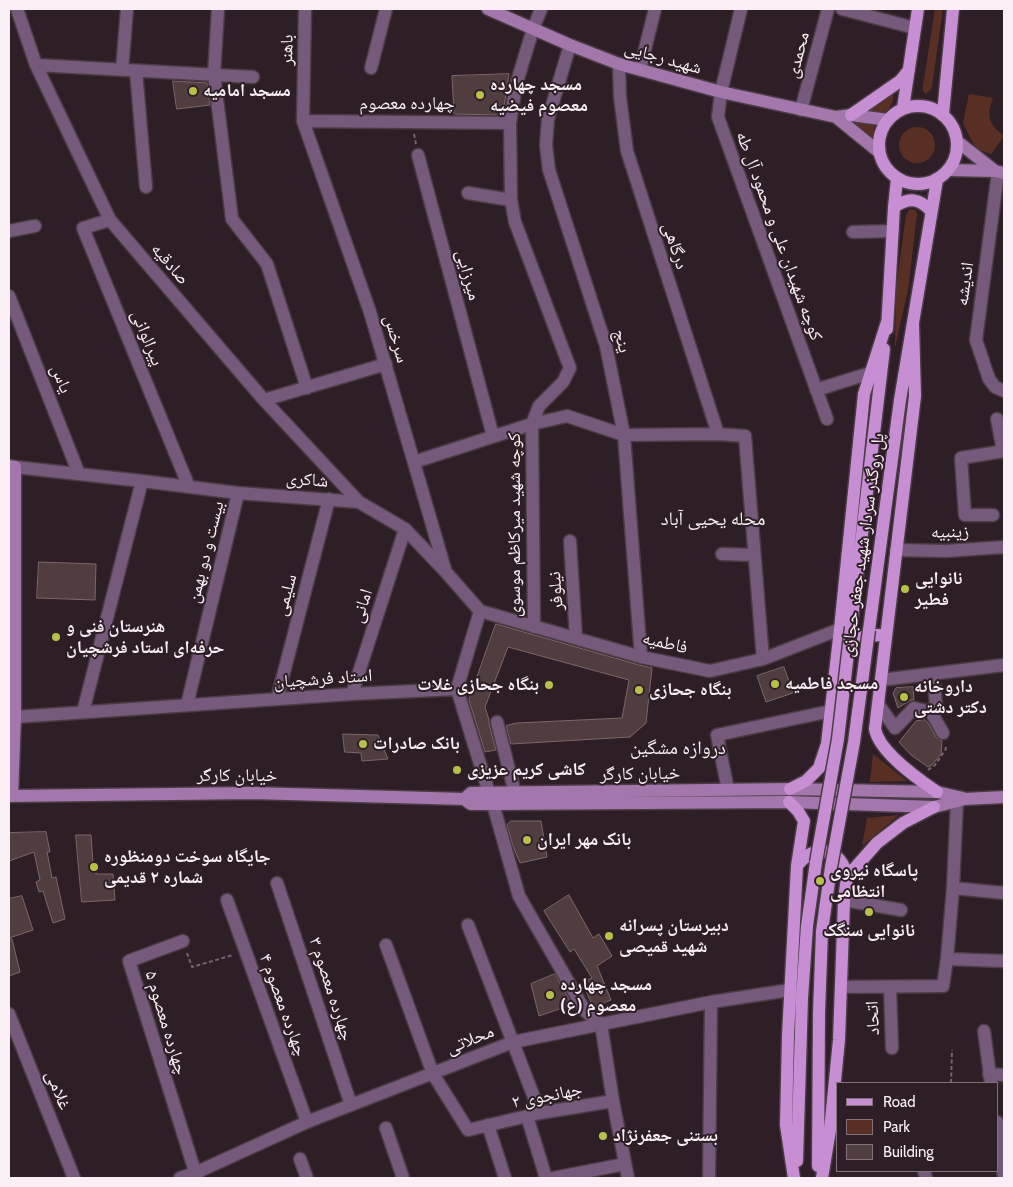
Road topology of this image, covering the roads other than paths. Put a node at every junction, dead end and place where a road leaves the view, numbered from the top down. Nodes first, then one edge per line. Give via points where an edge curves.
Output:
1 (17, 9) edge
2 (127, 9) edge
3 (218, 9) edge
4 (305, 9) edge
5 (386, 9) edge
6 (488, 9) edge
7 (542, 9) edge
8 (655, 9) edge
9 (741, 9) edge
10 (828, 9) edge
11 (842, 9) edge
12 (918, 9) edge
13 (953, 9) edge
14 (915, 28) junction
15 (533, 29) junction
16 (570, 45) junction
17 (619, 64) junction
18 (36, 65) junction
19 (371, 68) dead end
20 (122, 70) junction
21 (640, 70) junction
22 (909, 70) junction
23 (136, 71) junction
24 (214, 75) junction
25 (253, 77) dead end
26 (721, 92) junction
27 (904, 108) junction
28 (801, 110) junction
29 (943, 114) junction
30 (851, 115) junction
31 (836, 117) junction
32 (888, 120) junction
33 (303, 121) junction
34 (510, 123) junction
35 (958, 142) junction
36 (880, 152) junction
37 (418, 155) road end
38 (948, 170) junction
39 (999, 172) edge
40 (898, 179) junction
41 (937, 180) junction
42 (146, 187) dead end
43 (468, 193) dead end
44 (512, 200) junction
45 (894, 207) junction
46 (931, 211) junction
47 (110, 220) junction
48 (35, 226) dead end
49 (893, 230) junction
50 (9, 231) edge
51 (853, 232) dead end
52 (9, 296) edge
53 (12, 310) edge
54 (887, 322) junction
55 (913, 324) junction
56 (386, 364) junction
57 (870, 373) junction
58 (306, 388) junction
59 (816, 390) junction
60 (1004, 391) edge
61 (264, 400) junction
62 (826, 419) dead end
63 (997, 419) dead end
64 (532, 424) junction
65 (718, 434) junction
66 (624, 435) junction
67 (493, 436) junction
68 (1003, 451) edge
69 (414, 462) junction
70 (12, 466) edge
71 (80, 474) junction
72 (142, 481) junction
73 (189, 487) junction
74 (238, 494) junction
75 (330, 499) junction
76 (359, 502) junction
77 (993, 515) dead end
78 (405, 529) junction
79 (570, 541) dead end
80 (1004, 546) edge
81 (896, 550) junction
82 (722, 554) dead end
83 (754, 555) junction
84 (446, 571) junction
85 (480, 611) junction
86 (534, 626) junction
87 (846, 628) junction
88 (886, 634) junction
89 (576, 638) junction
90 (641, 657) junction
91 (763, 659) junction
92 (1004, 666) edge
93 (933, 674) junction
94 (881, 680) junction
95 (457, 689) junction
96 (352, 694) junction
97 (277, 699) junction
98 (878, 704) junction
99 (187, 705) junction
100 (831, 711) junction
101 (82, 712) junction
102 (931, 712) junction
103 (15, 717) junction
104 (497, 722) dead end
105 (943, 733) road end
106 (728, 790) junction
107 (937, 792) junction
108 (515, 793) junction
109 (11, 796) edge
110 (789, 796) junction
111 (1004, 797) edge
112 (491, 799) junction
113 (961, 800) junction
114 (934, 807) junction
115 (797, 866) junction
116 (847, 876) junction
117 (277, 883) dead end
118 (953, 888) junction
119 (1004, 893) edge
120 (227, 900) dead end
121 (844, 900) junction
122 (901, 910) dead end
123 (468, 925) dead end
124 (183, 941) road end
125 (386, 945) dead end
126 (948, 959) junction
127 (1004, 961) edge
128 (841, 987) junction
129 (890, 987) junction
130 (790, 990) junction
131 (711, 1002) junction
132 (9, 1014) edge
133 (601, 1024) junction
134 (984, 1031) dead end
135 (513, 1042) junction
136 (892, 1048) dead end
137 (433, 1074) junction
138 (1004, 1075) edge
139 (990, 1078) edge
140 (836, 1082) edge
141 (836, 1084) edge
142 (835, 1099) edge
143 (613, 1101) junction
144 (352, 1105) junction
145 (533, 1115) junction
146 (307, 1122) junction
147 (488, 1126) junction
148 (386, 1128) dead end
149 (998, 1130) edge
150 (300, 1159) dead end
151 (624, 1164) junction
152 (196, 1175) edge
153 (1004, 1177) edge
154 (74, 1178) edge
155 (180, 1178) edge
156 (307, 1178) edge
157 (403, 1178) edge
158 (505, 1178) edge
159 (546, 1178) edge
160 (553, 1178) edge
161 (628, 1178) edge
162 (709, 1178) edge
163 (796, 1178) edge
164 (820, 1178) edge

1 - 18 street, صادقیه
2 - 20 street
3 - 24 street
4 - 33 street, باهنر
5 - 19 street
6 - 15 main road, شهید رجایی
7 - 15 street, کوچه شهید میرکاظم موسوی
8 - 21 street
9 - 26 street, کوچه شهیدان علی و محمود آل طه
10 - 28 street, محمدی
11 - 14 street
12 - 14 main road
13 - 29 main road
14 - 22 main road
15 - 16 main road, شهید رجایی
15 - 34 street, کوچه شهید میرکاظم موسوی via 516,85
16 - 17 main road, شهید رجایی
16 - 66 street, ینج via 548,119 546,145 549,170 606,346
17 - 21 main road, شهید رجایی
17 - 65 street, درگاهی via 627,150
18 - 20 street
18 - 47 street, صادقیه
20 - 23 street
21 - 26 main road, شهید رجایی
22 - 27 main road
22 - 30 main road via 900,81
23 - 24 street
23 - 42 street
24 - 25 street
24 - 58 street via 232,219 267,264
26 - 28 main road, شهید رجایی
26 - 59 street, کوچه شهیدان علی و محمود آل طه via 718,117
27 - 29 main road via 924,106
27 - 32 main road
28 - 31 main road, شهید رجایی
29 - 35 main road
30 - 31 main road, شهید رجایی
30 - 32 main road, شهید رجایی
31 - 36 main road, شهید رجایی
32 - 36 main road via 880,137
33 - 34 street, چهارده معصوم
33 - 56 street, سرخس
34 - 44 street, کوچه شهید میرکاظم موسوی
35 - 38 main road
35 - 39 main road
36 - 40 main road via 884,165
37 - 67 street, میرزایی
38 - 39 main road
38 - 41 main road
39 - 60 street, اندیشه via 976,340 989,379
40 - 41 main road via 910,184
40 - 45 main road
41 - 46 main road
43 - 44 street
44 - 64 street, کوچه شهید میرکاظم موسوی via 515,222 570,368 563,382 539,406
45 - 46 main road via 902,201 913,200
45 - 49 main road
46 - 55 main road
47 - 61 street, صادقیه
47 - 73 street, پیرالوانی via 83,228
48 - 50 street
49 - 51 street
49 - 54 main road
52 - 53 street, یاس
53 - 71 street, یاس
54 - 57 main road
54 - 87 main road, پل روگذر سردار شهید جعفر حجازی
55 - 81 main road via 915,396
55 - 164 main road, پل روگذر سردار شهید جعفر حجازی, bridge via 854,742 822,931
56 - 58 street
56 - 69 street, سرخس
57 - 59 street
57 - 87 main road via 864,394
58 - 61 street
59 - 62 street, کوچه شهیدان علی و محمود آل طه
61 - 76 street, صادقیه
63 - 68 street
64 - 66 street via 567,416
64 - 67 street
64 - 86 street, کوچه شهید میرکاظم موسوی
65 - 66 street
65 - 83 street via 745,436
66 - 90 street, ینج
67 - 69 street
68 - 77 street via 961,458 965,516
69 - 84 street, سرخس
70 - 71 street, شاکری
70 - 103 main road
71 - 72 street, شاکری
72 - 73 street, شاکری
72 - 101 street
73 - 74 street, شاکری
74 - 75 street, شاکری
74 - 99 street, بیست و دو بهمن
75 - 76 street, شاکری
75 - 97 street, سلیمی
76 - 78 street, شاکری
78 - 84 street, شاکری
78 - 96 street, امانی
79 - 89 street, نیلوفر
80 - 81 street, زینبیه via 946,551
81 - 88 main road
82 - 83 street
83 - 91 street
84 - 85 street, شاکری
85 - 86 street, فاطمیه
85 - 95 street
86 - 89 street, فاطمیه
87 - 88 main road via 853,635
87 - 91 street, فاطمیه
87 - 100 main road
87 - 163 main road, پل روگذر سردار شهید جعفر حجازی, bridge via 838,739 807,926
88 - 94 main road
89 - 90 street, فاطمیه
90 - 91 street, فاطمیه via 710,671
92 - 93 street
93 - 94 street
93 - 102 street via 936,704
94 - 98 main road
95 - 96 street, استاد فرشچیان
95 - 112 street
96 - 97 street, استاد فرشچیان
97 - 99 street, استاد فرشچیان
98 - 102 street via 895,728 914,708
98 - 107 main road via 877,737 898,762
99 - 101 street, استاد فرشچیان
100 - 106 street via 717,736
100 - 110 main road via 827,744 819,768
101 - 103 street, استاد فرشچیان
102 - 105 street
103 - 109 main road
104 - 108 street
106 - 108 main road, خیابان کارگر
106 - 110 main road, خیابان کارگر
107 - 110 main road
107 - 113 main road
108 - 112 main road, خیابان کارگر
109 - 112 main road, خیابان کارگر via 253,793 464,799 471,804
110 - 112 main road, خیابان کارگر
110 - 114 main road
110 - 115 main road via 804,821
111 - 113 main road
112 - 133 street via 518,896 585,1011
113 - 114 main road
113 - 118 street
114 - 116 main road via 903,823 877,843
115 - 116 main road via 809,854 826,852 841,860
115 - 130 main road
116 - 121 main road
117 - 144 street, چهارده معصوم ۳
118 - 119 street
118 - 126 street
120 - 146 street, چهارده معصوم ۴
121 - 122 street
121 - 128 main road
123 - 135 street
124 - 152 street, چهارده معصوم ۵ via 129,961
125 - 137 street
126 - 127 street
126 - 129 street via 943,986
128 - 129 street
128 - 140 main road
129 - 136 street, اتحاد
130 - 131 street, محلاتی
130 - 163 main road via 786,1125
131 - 133 street, محلاتی
131 - 162 street
132 - 154 street, غلامی
133 - 135 street, محلاتی
133 - 143 street
134 - 139 street
135 - 137 street, محلاتی
135 - 145 street
137 - 144 street, محلاتی
137 - 147 street, جهانجوی ۲ via 468,1130
138 - 139 street
141 - 142 main road
142 - 164 main road
143 - 145 street, جهانجوی ۲
143 - 151 street
144 - 146 street, محلاتی
145 - 147 street, جهانجوی ۲
145 - 159 street
146 - 152 street, محلاتی
147 - 158 street
148 - 157 street
149 - 153 street
150 - 156 street
151 - 160 street
151 - 161 street
152 - 155 street, محلاتی

